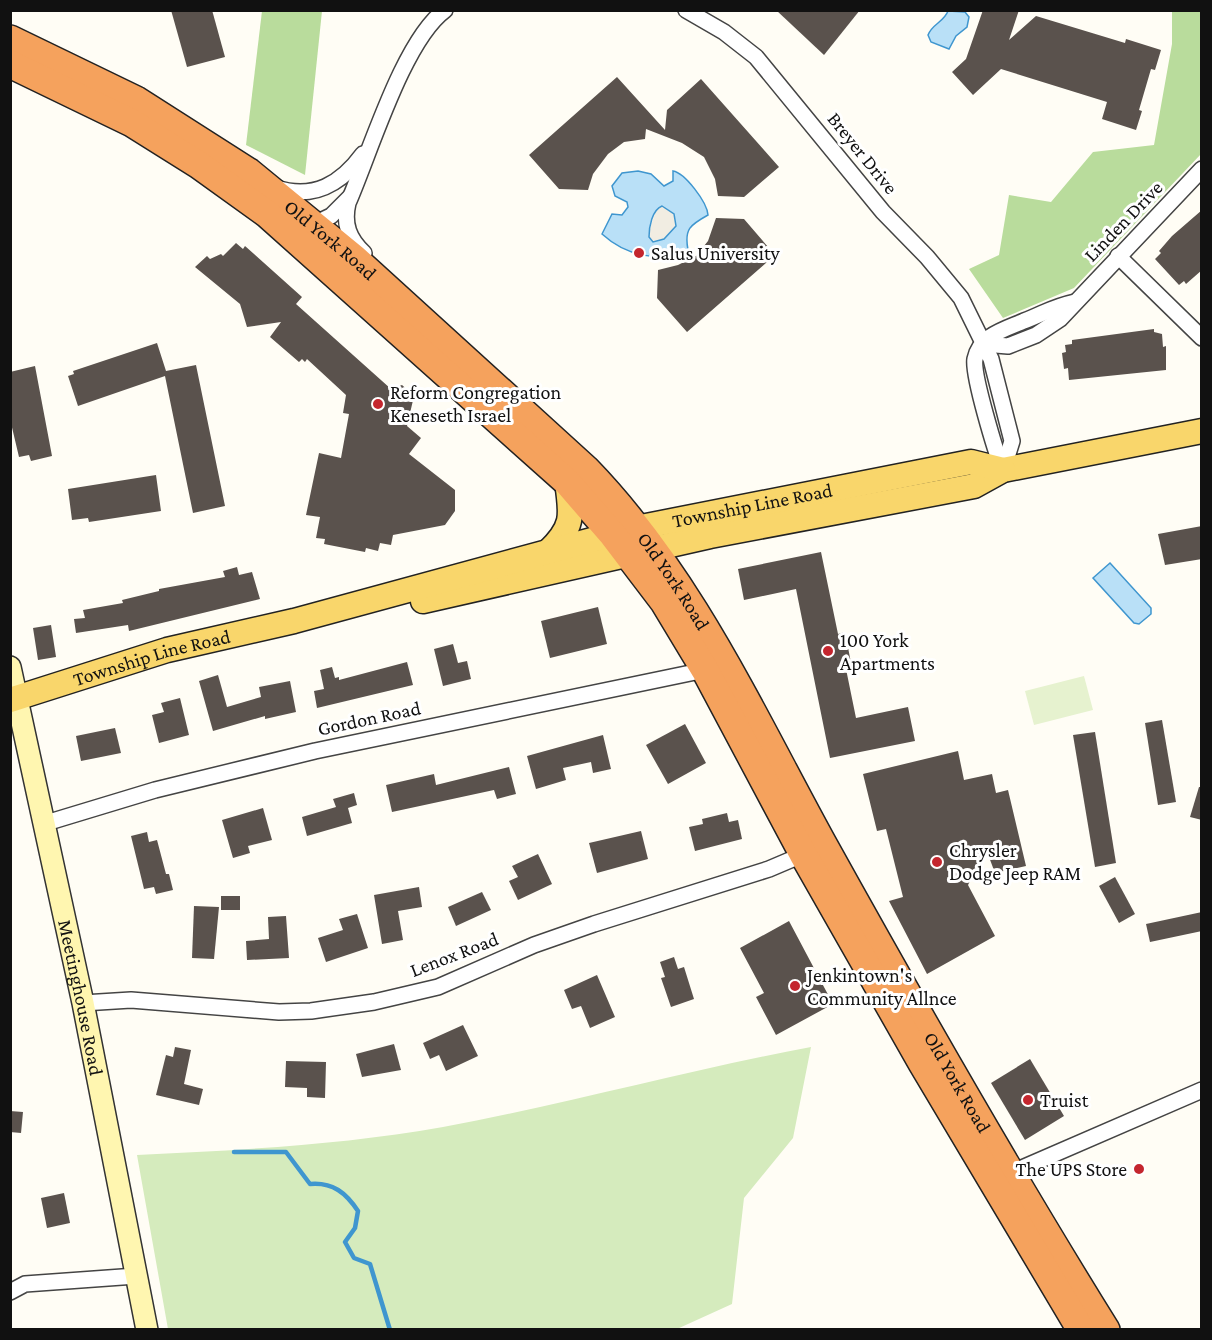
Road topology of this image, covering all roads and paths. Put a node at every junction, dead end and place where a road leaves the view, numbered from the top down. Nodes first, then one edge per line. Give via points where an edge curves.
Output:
1 (445, 10) edge
2 (686, 10) edge
3 (10, 39) edge
4 (10, 64) edge
5 (377, 134) junction
6 (1202, 169) edge
7 (265, 185) junction
8 (351, 196) junction
9 (267, 214) junction
10 (313, 225) junction
11 (1118, 256) junction
12 (1202, 338) edge
13 (983, 344) junction
14 (469, 363) junction
15 (1202, 431) edge
16 (1003, 470) junction
17 (567, 482) junction
18 (632, 542) junction
19 (548, 552) junction
20 (294, 621) junction
21 (10, 667) edge
22 (705, 670) junction
23 (14, 699) edge
24 (46, 824) junction
25 (813, 849) junction
26 (83, 1003) junction
27 (1202, 1090) edge
28 (1002, 1178) junction
29 (136, 1276) junction
30 (10, 1292) edge
31 (147, 1329) edge
32 (1081, 1329) edge
33 (1106, 1329) edge

1 - 5 street via 414,45
2 - 13 street, Breyer Drive via 756,57 961,298
3 - 7 highway, Old York Road via 136,100
4 - 9 highway, Old York Road via 132,123
5 - 7 street via 348,174 333,184 288,192
5 - 8 street
6 - 11 street, Linden Drive
7 - 10 highway, Old York Road
8 - 10 street via 331,216
8 - 14 street via 346,220 353,243 436,320
9 - 10 street via 296,226
9 - 17 highway, Old York Road
10 - 14 highway, Old York Road
11 - 12 street
11 - 13 street, Linden Drive via 1075,302 1051,307 1001,329
13 - 16 street, Breyer Drive via 991,359 1012,441
14 - 18 highway, Old York Road via 615,499
15 - 16 main road, Township Line Road
16 - 18 main road, Township Line Road via 970,462
17 - 18 highway, Old York Road
17 - 19 main road via 572,516 562,539
18 - 19 main road, Township Line Road
18 - 20 main road, Township Line Road via 387,609
18 - 22 highway, Old York Road
18 - 25 highway, Old York Road via 681,590 726,664
19 - 20 main road, Township Line Road
20 - 23 main road, Township Line Road via 167,650
21 - 23 street, Meetinghouse Road
22 - 24 street, Gordon Road via 315,751 155,790
22 - 25 highway, Old York Road
23 - 24 street, Meetinghouse Road
24 - 26 street, Meetinghouse Road
25 - 26 street, Lenox Road via 769,869 534,945 438,987 374,1002 279,1012 131,1000
25 - 28 highway, Old York Road
26 - 29 street, Meetinghouse Road
27 - 28 street
28 - 32 highway, Old York Road
28 - 33 highway, Old York Road
29 - 30 street via 26,1284
29 - 31 street, Meetinghouse Road

